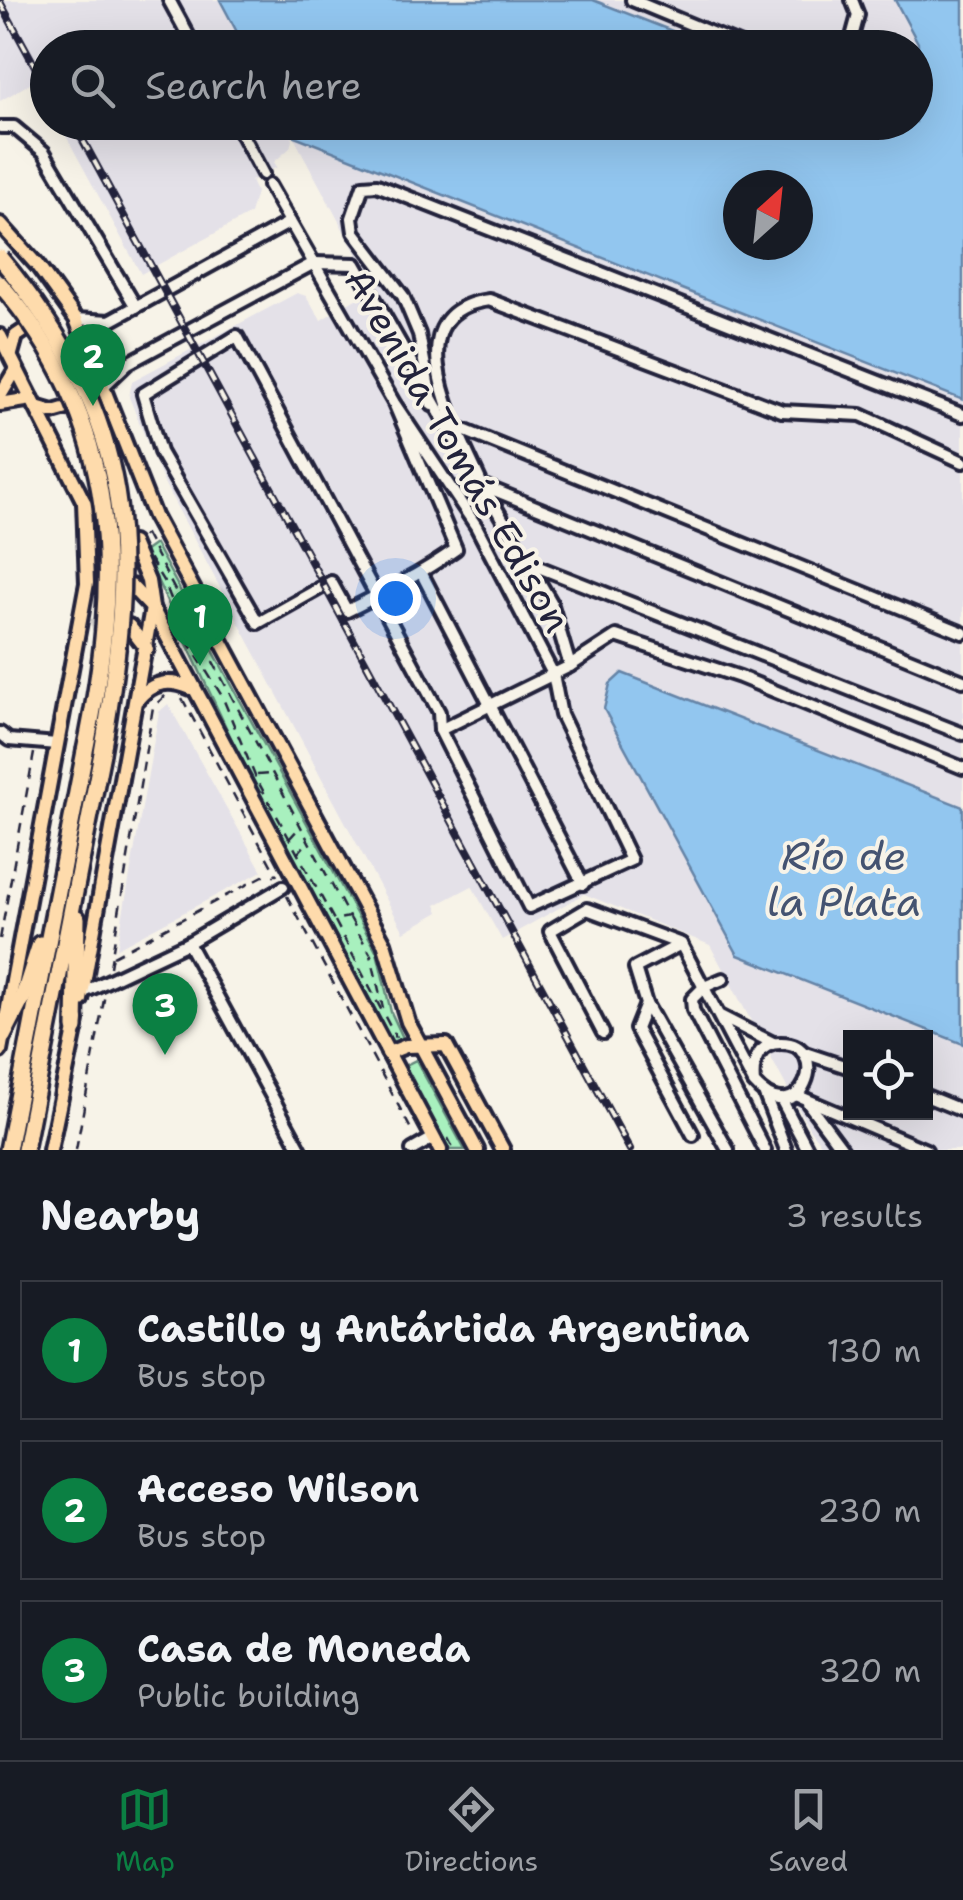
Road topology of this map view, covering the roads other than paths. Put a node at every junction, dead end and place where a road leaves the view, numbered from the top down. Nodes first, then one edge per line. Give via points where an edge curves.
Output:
1 (169, 0) edge
2 (632, 0) edge
3 (852, 0) edge
4 (185, 30) edge
5 (704, 30) edge
6 (853, 30) edge
7 (0, 127) edge
8 (245, 140) edge
9 (263, 174) dead end
10 (268, 186) dead end
11 (290, 222) junction
12 (0, 224) edge
13 (0, 258) edge
14 (314, 264) junction
15 (0, 284) edge
16 (136, 307) junction
17 (76, 319) junction
18 (24, 330) dead end
19 (0, 336) edge
20 (10, 354) junction
21 (16, 368) junction
22 (106, 386) junction
23 (0, 396) edge
24 (34, 403) junction
25 (394, 403) junction
26 (0, 404) edge
27 (432, 405) junction
28 (66, 408) dead end
29 (963, 415) edge
30 (456, 427) junction
31 (963, 462) edge
32 (482, 485) junction
33 (132, 543) dead end
34 (530, 564) junction
35 (422, 574) junction
36 (131, 586) dead end
37 (376, 597) junction
38 (152, 608) junction
39 (91, 626) tunnel mouth
40 (129, 626) dead end
41 (963, 633) edge
42 (78, 637) junction
43 (147, 649) junction
44 (570, 666) junction
45 (553, 674) junction
46 (963, 681) edge
47 (191, 688) junction
48 (136, 700) junction
49 (491, 704) junction
50 (440, 730) junction
51 (0, 733) edge
52 (963, 734) edge
53 (57, 744) junction
54 (963, 768) edge
55 (86, 830) junction
56 (282, 878) junction
57 (584, 884) junction
58 (60, 889) junction
59 (188, 943) junction
60 (681, 944) junction
61 (723, 980) dead end
62 (704, 988) junction
63 (82, 993) junction
64 (646, 1004) junction
65 (4, 1009) edge
66 (719, 1016) junction
67 (75, 1028) junction
68 (603, 1033) dead end
69 (772, 1043) junction
70 (2, 1044) edge
71 (420, 1045) junction
72 (394, 1051) junction
73 (802, 1052) junction
74 (843, 1066) edge
75 (396, 1068) junction
76 (754, 1083) junction
77 (806, 1086) junction
78 (765, 1095) junction
79 (796, 1095) junction
80 (933, 1099) edge
81 (781, 1100) junction
82 (808, 1103) junction
83 (963, 1111) edge
84 (693, 1135) dead end
85 (440, 1142) edge
86 (52, 1148) edge
87 (8, 1150) edge
88 (25, 1150) edge
89 (301, 1150) edge
90 (412, 1150) edge
91 (478, 1150) edge
92 (503, 1150) edge
93 (728, 1150) edge
94 (765, 1150) edge
95 (786, 1150) edge
96 (808, 1150) edge
97 (843, 1150) edge
98 (926, 1150) edge

1 - 4 street
2 - 5 street
3 - 6 street via 858,15
7 - 16 street via 14,127 44,152
8 - 9 street
10 - 11 street, Avenida Tomás Edison
11 - 14 street, Avenida Tomás Edison
11 - 16 street
12 - 17 main road
13 - 55 highway, bridge via 80,376 116,484 124,606
14 - 22 street via 128,363
14 - 25 street, Avenida Tomás Edison
14 - 27 street via 355,264
15 - 58 highway, bridge via 40,337 70,396 104,513 108,618
16 - 17 street via 110,321
17 - 22 main road
18 - 20 main road
19 - 20 main road
20 - 21 main road
21 - 23 main road
21 - 24 main road
22 - 71 main road via 154,516 384,943
24 - 26 main road
24 - 28 main road via 52,412
24 - 42 main road via 87,508 89,556
25 - 35 street via 456,550
25 - 45 street, Avenida Tomás Edison via 476,526
27 - 29 street via 419,334 403,296 354,232 363,186 376,185
27 - 32 street
30 - 31 street via 436,354 442,328 465,303 490,300 782,411 862,415
30 - 32 street
30 - 41 street
32 - 34 street
32 - 46 street
33 - 38 main road
34 - 44 street via 551,602
34 - 52 street
35 - 37 street
35 - 49 street
36 - 38 main road
37 - 37 street via 237,336 143,394 160,452 258,623 330,582 347,611
37 - 50 street via 440,712
38 - 43 main road
38 - 47 main road
39 - 42 main road
40 - 43 main road
42 - 53 main road
43 - 48 main road
44 - 45 street
44 - 54 street via 616,636 740,677
45 - 49 street
45 - 57 street, Avenida Tomás Edison via 561,715 631,860
47 - 48 main road via 155,685
47 - 56 main road
48 - 63 main road
49 - 50 street
49 - 57 street
50 - 57 street via 529,907
51 - 53 street via 5,740
53 - 65 main road
55 - 67 highway
55 - 88 highway
56 - 59 street
56 - 72 main road
58 - 70 highway
58 - 87 highway
59 - 63 street
59 - 89 street
60 - 62 street
60 - 64 street via 635,968
60 - 68 street via 586,909 550,931
61 - 62 street
62 - 66 street
62 - 94 street via 692,1000 693,1010
63 - 67 main road
64 - 84 street via 636,1029
64 - 93 street
65 - 70 main road
66 - 69 street
66 - 76 street
67 - 86 main road
69 - 73 street
69 - 76 street via 752,1067
71 - 72 main road
71 - 75 main road
71 - 91 main road
71 - 92 main road via 446,1044
72 - 75 main road
73 - 74 street
73 - 77 street via 809,1067
75 - 85 main road
76 - 78 street
77 - 79 street
77 - 82 street
78 - 81 street
78 - 95 street
79 - 81 street
79 - 82 street
80 - 83 street
81 - 96 street
82 - 97 street
82 - 98 street
85 - 90 street

